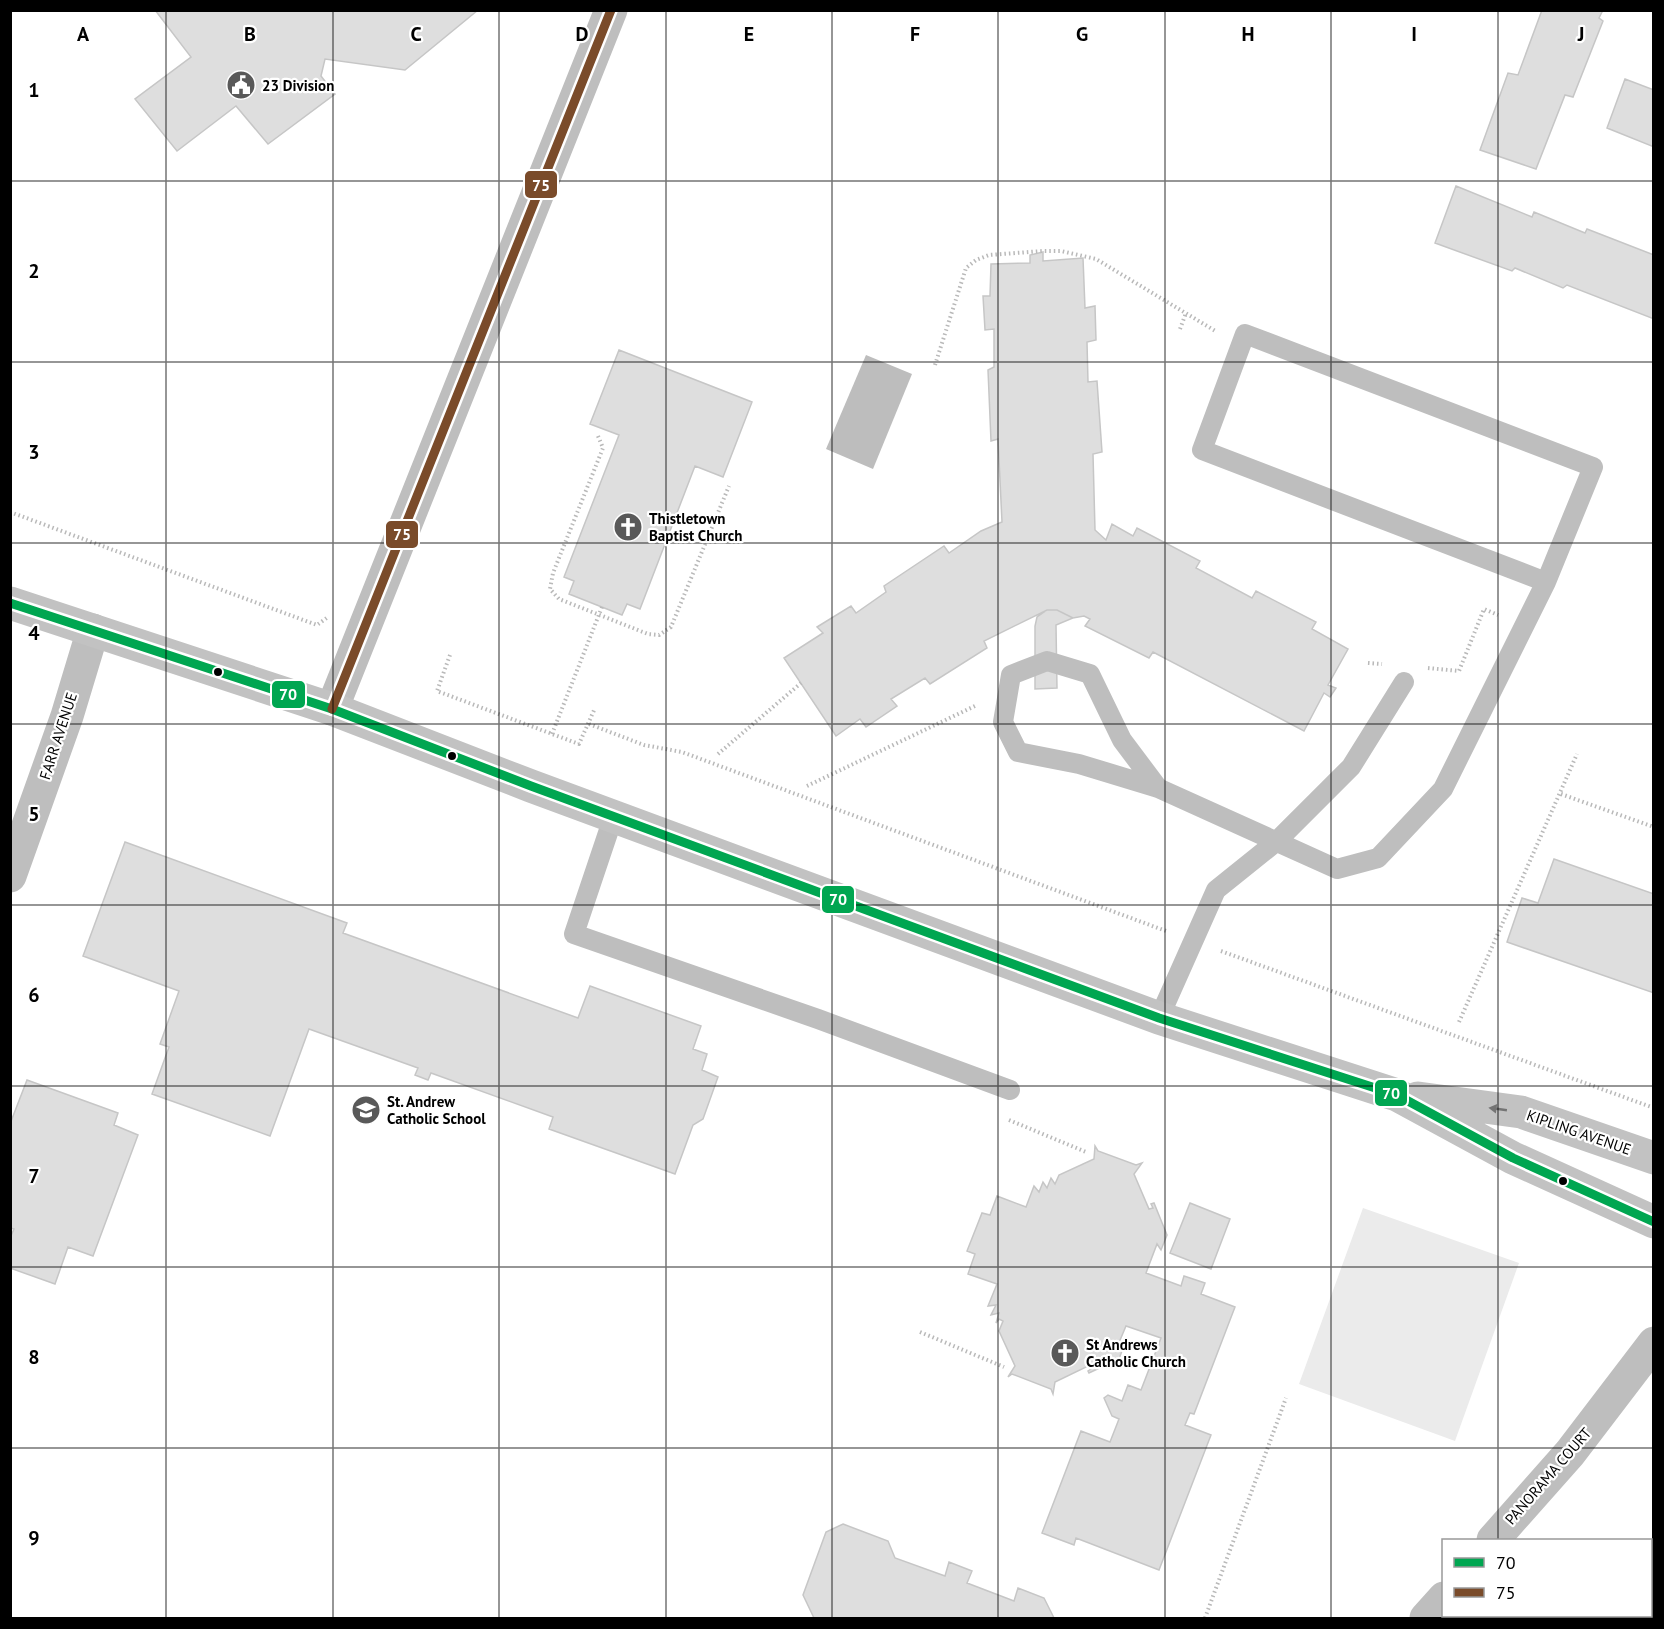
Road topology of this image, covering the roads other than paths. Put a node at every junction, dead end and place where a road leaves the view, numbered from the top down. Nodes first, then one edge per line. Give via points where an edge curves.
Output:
1 (611, 10) edge
2 (1546, 582) junction
3 (10, 603) edge
4 (93, 630) junction
5 (1404, 682) dead end
6 (332, 709) junction
7 (1158, 788) junction
8 (614, 815) junction
9 (1277, 841) junction
10 (10, 876) edge
11 (1159, 1018) junction
12 (1010, 1090) dead end
13 (1397, 1095) junction
14 (1653, 1158) edge
15 (1653, 1222) edge
16 (1653, 1343) edge
17 (1653, 1360) edge
18 (1603, 1412) junction
19 (1494, 1539) edge
20 (1442, 1599) edge
21 (1425, 1618) edge

1 - 6 street
2 - 2 lane via 1202,450 1245,334 1593,466
2 - 9 lane via 1443,789 1378,858 1338,869
3 - 4 main road, KIPLING AVENUE
4 - 6 main road, KIPLING AVENUE
4 - 10 street, FARR AVENUE
5 - 9 lane via 1351,767
6 - 8 main road, KIPLING AVENUE
7 - 7 lane via 1122,740 1090,674 1047,661 1011,675 1003,722 1018,752 1079,764
7 - 9 lane
8 - 11 main road, KIPLING AVENUE
8 - 12 lane via 574,934 818,1018
9 - 11 lane via 1216,890
11 - 13 main road, KIPLING AVENUE
14 -> 13 main road, KIPLING AVENUE via 1521,1112
13 - 15 main road, KIPLING AVENUE via 1513,1158
16 - 18 street, PANORAMA COURT
17 - 18 street, PANORAMA COURT
18 - 19 street, PANORAMA COURT
20 - 21 street

